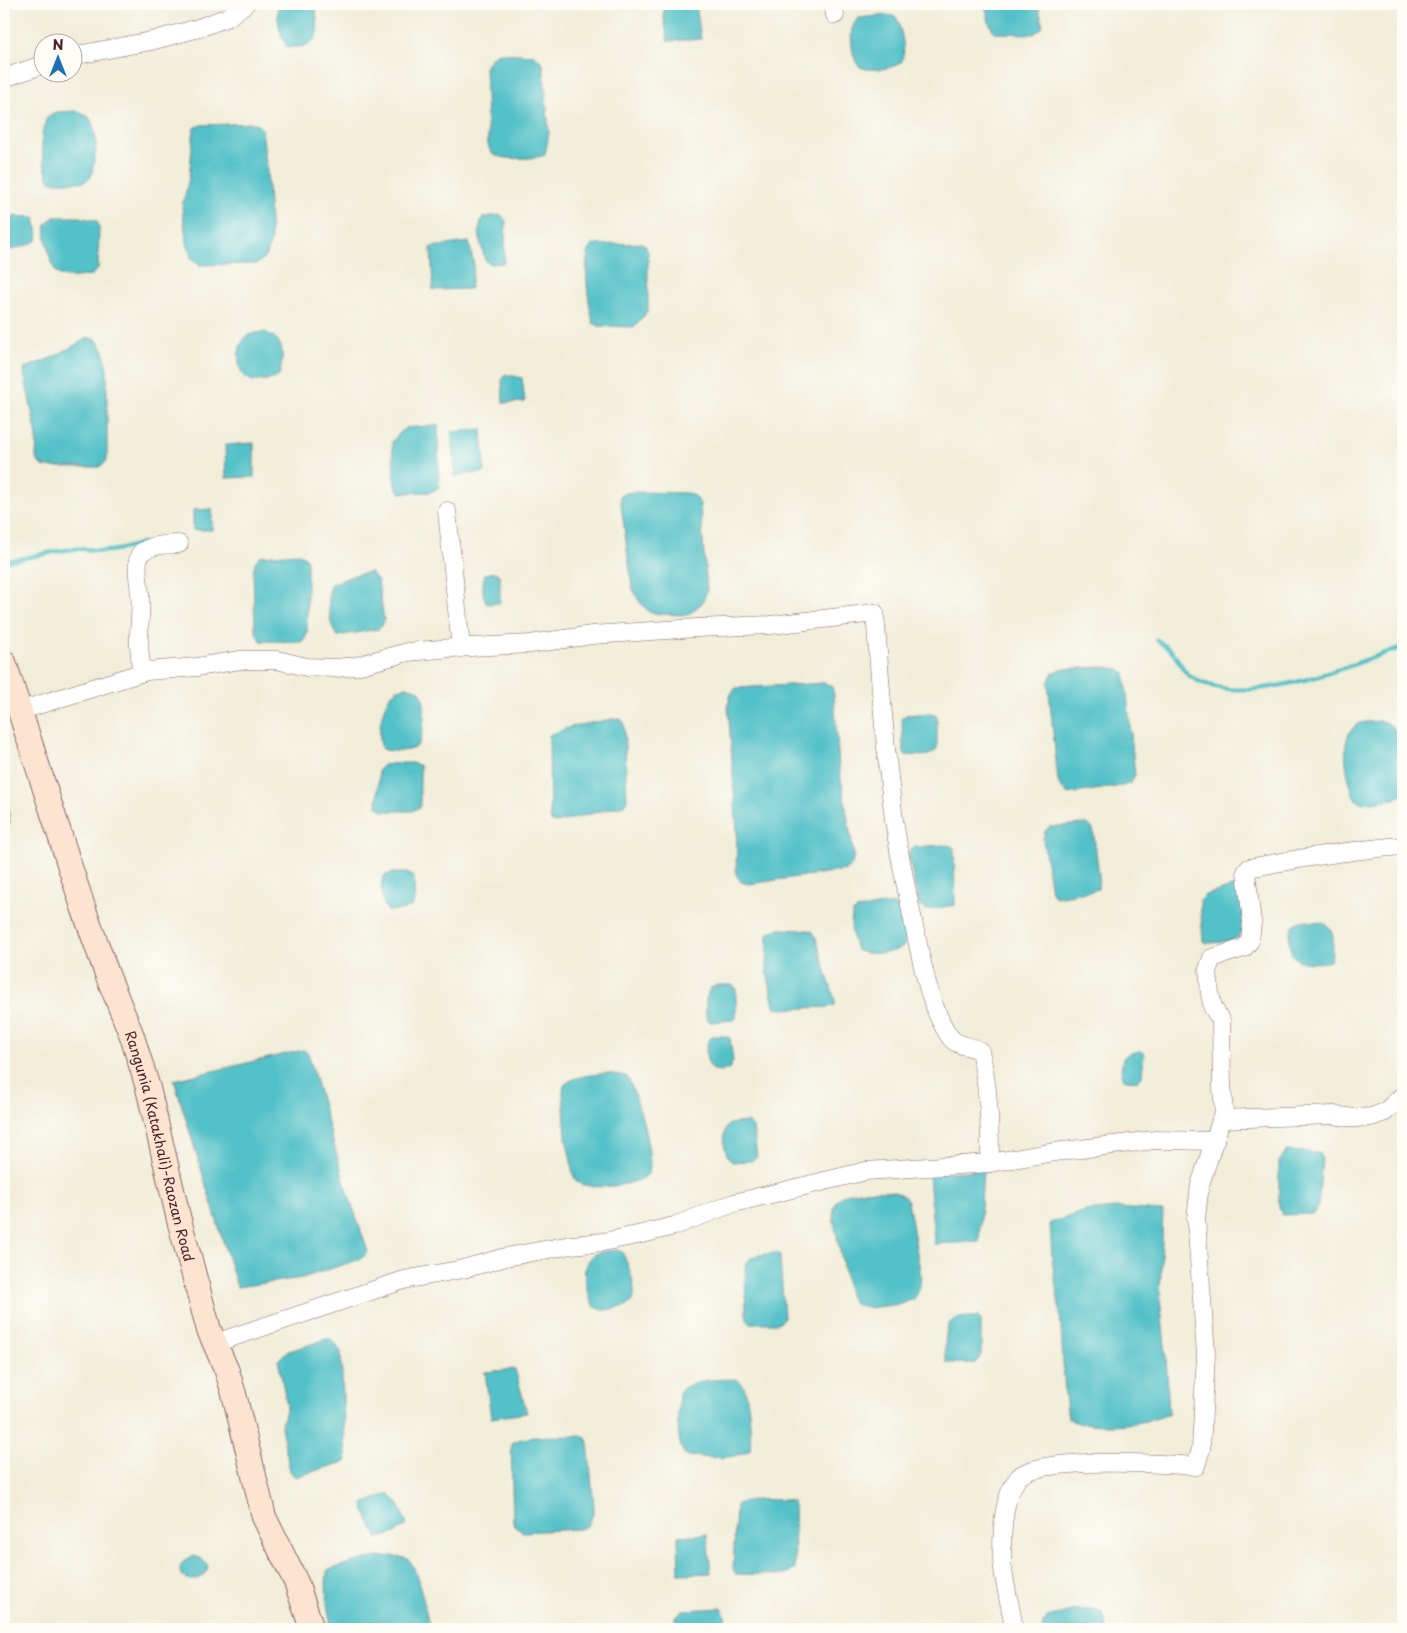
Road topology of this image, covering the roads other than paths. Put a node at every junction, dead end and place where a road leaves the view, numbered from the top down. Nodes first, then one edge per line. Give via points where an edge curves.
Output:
1 (245, 4) edge
2 (82, 54) edge
3 (32, 68) edge
4 (4, 78) edge
5 (447, 511) dead end
6 (179, 544) dead end
7 (461, 648) junction
8 (4, 662) edge
9 (141, 673) junction
10 (19, 711) junction
11 (1403, 846) edge
12 (1403, 1095) edge
13 (1221, 1119) junction
14 (1215, 1141) junction
15 (990, 1163) junction
16 (215, 1343) junction
17 (312, 1629) edge
18 (1014, 1629) edge

1 - 2 street via 228,17 199,28
3 - 4 street
5 - 7 street
6 - 9 street via 162,545 138,556
7 - 9 street via 408,652 356,666 307,668 255,658
7 - 15 street via 612,634 770,625 875,613 892,804 918,942 928,988 950,1038 980,1051 990,1121
8 - 10 main road, Rangunia (Katakhali)-Raozan Road
9 - 10 street
10 - 16 main road, Rangunia (Katakhali)-Raozan Road via 83,907 132,1036 181,1228
11 - 13 street via 1317,856 1249,868 1246,872 1252,922 1250,941 1244,948 1212,958 1208,969 1213,1008 1221,1020 1224,1111
12 - 13 street via 1384,1112 1371,1117 1333,1114
13 - 14 street
14 - 15 street via 1155,1140
14 - 18 street via 1200,1185 1196,1218 1206,1354 1201,1449 1196,1466 1083,1463 1031,1470 1019,1476 1005,1512 1002,1560
15 - 16 street via 857,1173 734,1203 674,1226 642,1234 506,1256 463,1269 404,1280
16 - 17 main road, Rangunia (Katakhali)-Raozan Road via 234,1394 264,1517 296,1582

